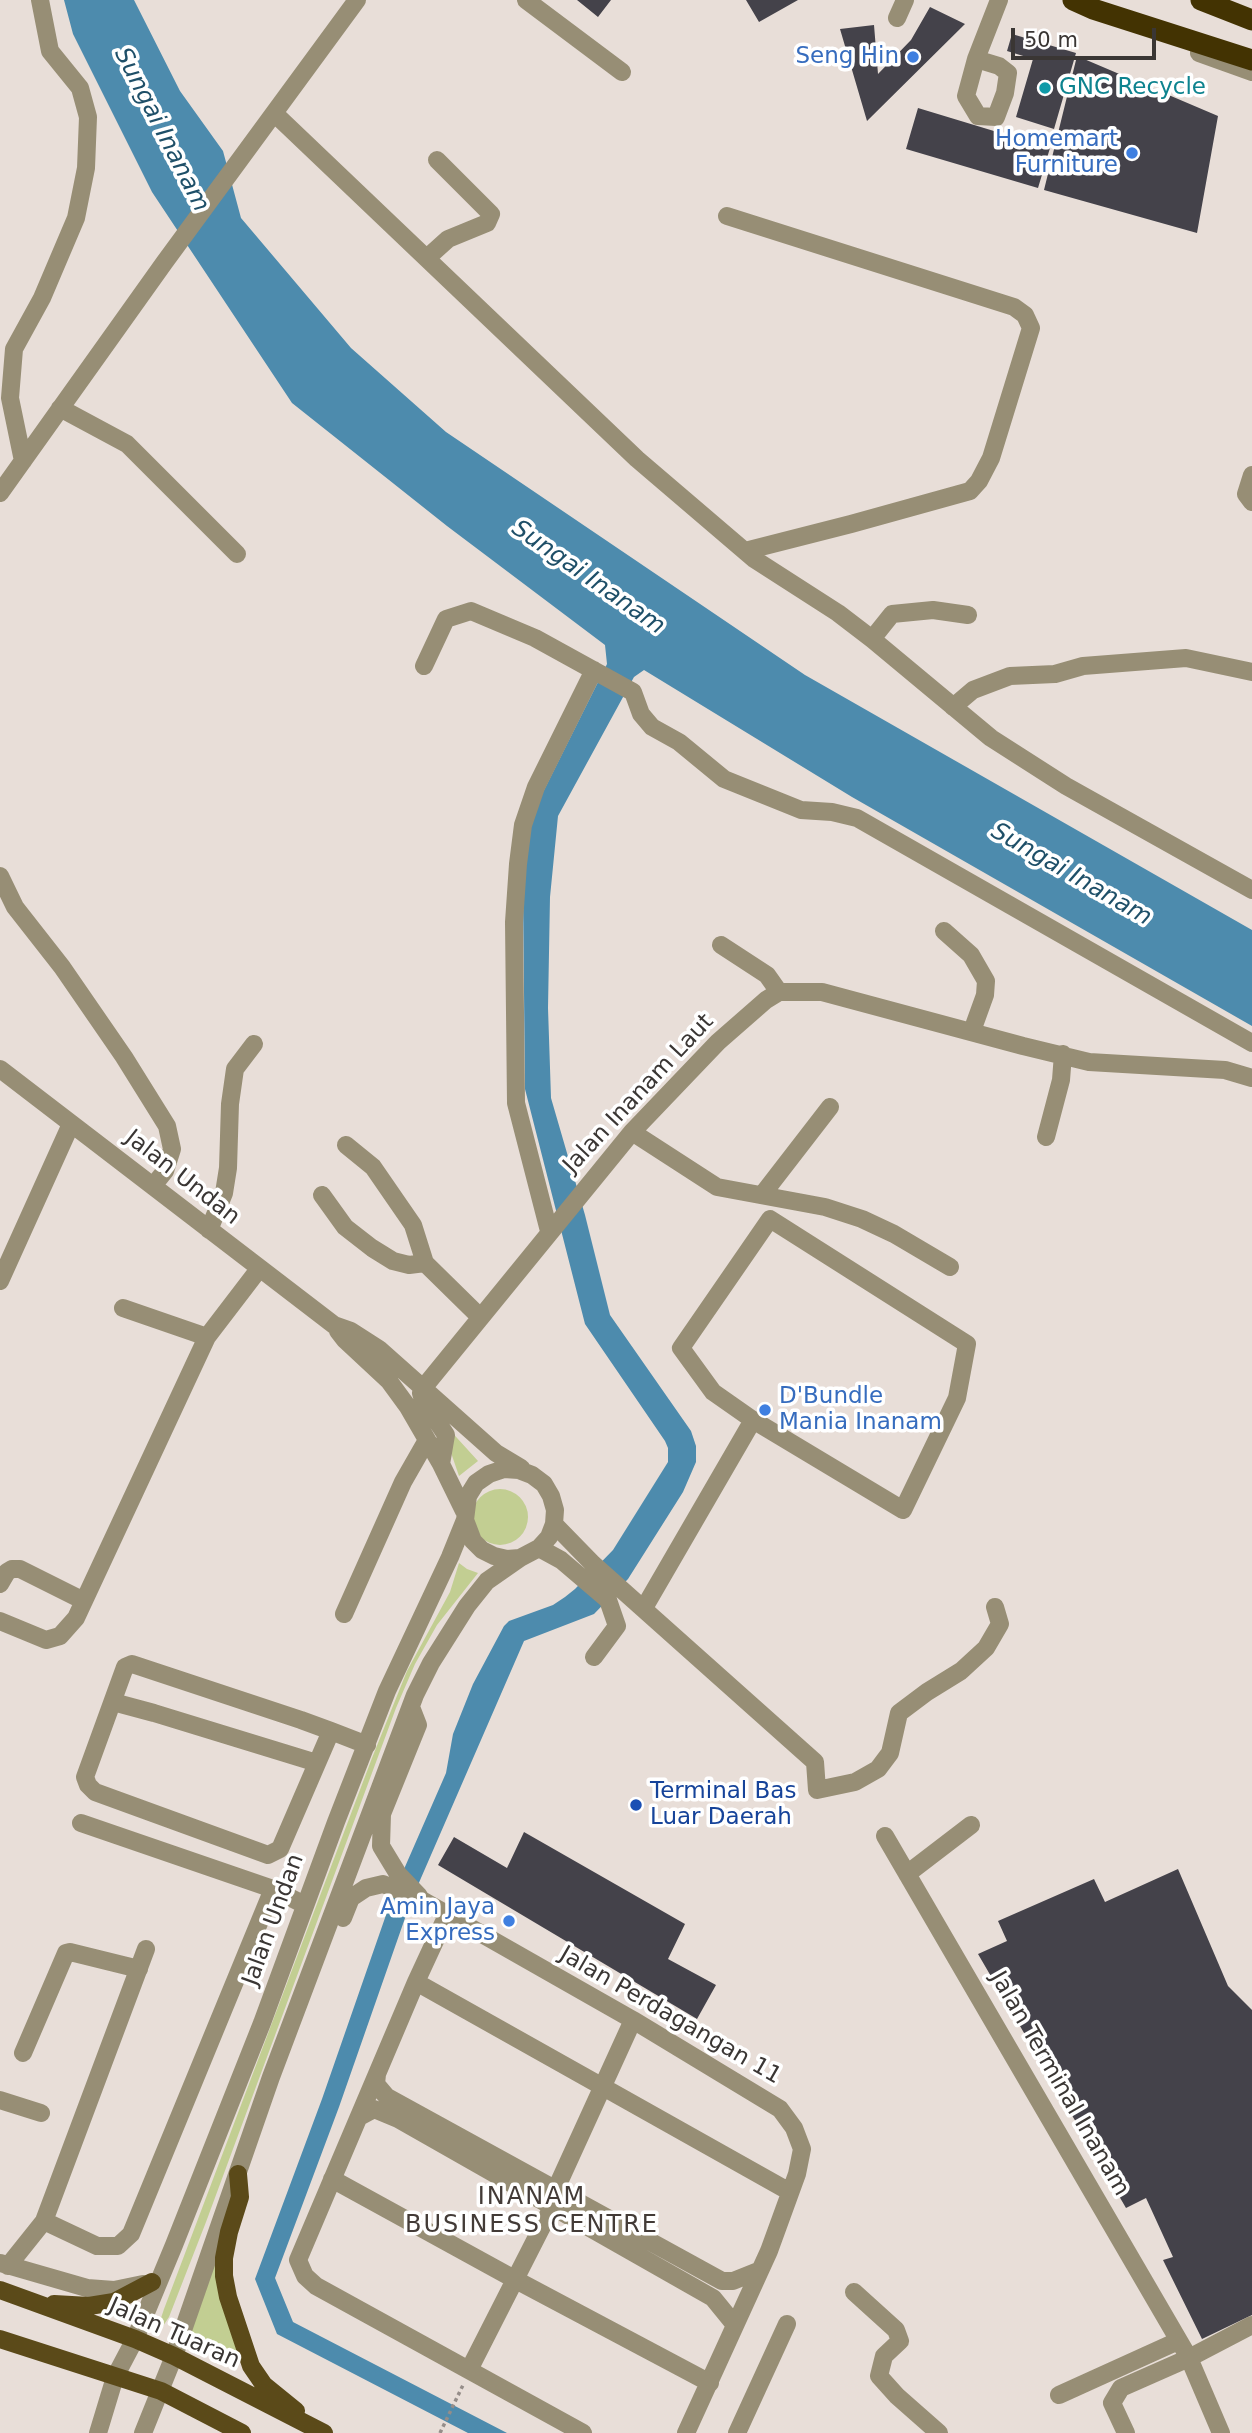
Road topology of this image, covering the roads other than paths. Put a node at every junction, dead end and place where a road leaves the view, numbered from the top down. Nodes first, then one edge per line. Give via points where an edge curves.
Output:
1 (40, 0) edge
2 (356, 0) edge
3 (526, 0) edge
4 (905, 0) edge
5 (999, 0) edge
6 (1066, 0) edge
7 (1073, 0) edge
8 (1201, 0) edge
9 (897, 18) dead end
10 (1252, 20) edge
11 (976, 60) dead end
12 (1252, 60) edge
13 (622, 72) dead end
14 (1252, 72) edge
15 (274, 113) junction
16 (437, 160) dead end
17 (727, 216) dead end
18 (428, 257) junction
19 (60, 408) junction
20 (23, 461) junction
21 (1252, 475) edge
22 (0, 493) edge
23 (1252, 502) edge
24 (745, 551) junction
25 (237, 554) dead end
26 (968, 615) dead end
27 (872, 639) junction
28 (424, 666) dead end
29 (594, 670) junction
30 (1252, 672) edge
31 (953, 707) junction
32 (0, 876) edge
33 (1252, 890) edge
34 (944, 931) dead end
35 (721, 945) dead end
36 (779, 992) junction
37 (972, 1031) junction
38 (1252, 1043) edge
39 (254, 1044) dead end
40 (1063, 1054) junction
41 (0, 1069) edge
42 (1252, 1078) edge
43 (830, 1107) dead end
44 (71, 1124) junction
45 (632, 1132) junction
46 (1046, 1137) dead end
47 (346, 1145) dead end
48 (153, 1186) junction
49 (322, 1195) dead end
50 (762, 1195) junction
51 (209, 1230) junction
52 (549, 1231) junction
53 (425, 1263) junction
54 (950, 1267) dead end
55 (259, 1269) junction
56 (0, 1281) edge
57 (123, 1308) dead end
58 (480, 1317) junction
59 (334, 1325) junction
60 (207, 1337) junction
61 (424, 1387) junction
62 (753, 1420) junction
63 (427, 1440) junction
64 (441, 1464) junction
65 (533, 1475) junction
66 (465, 1516) junction
67 (554, 1524) junction
68 (539, 1548) junction
69 (520, 1558) junction
70 (586, 1569) junction
71 (0, 1584) edge
72 (614, 1594) junction
73 (84, 1601) junction
74 (995, 1607) dead end
75 (645, 1608) junction
76 (344, 1615) dead end
77 (0, 1621) edge
78 (594, 1657) dead end
79 (113, 1702) junction
80 (411, 1707) junction
81 (331, 1731) junction
82 (367, 1745) junction
83 (317, 1763) junction
84 (81, 1823) dead end
85 (971, 1825) dead end
86 (885, 1836) dead end
87 (907, 1874) junction
88 (391, 1879) junction
89 (273, 1889) junction
90 (305, 1905) junction
91 (447, 1916) junction
92 (146, 1949) dead end
93 (316, 1958) junction
94 (139, 1969) junction
95 (416, 1982) junction
96 (633, 2020) junction
97 (23, 2053) dead end
98 (377, 2073) junction
99 (603, 2088) junction
100 (0, 2100) edge
101 (41, 2113) dead end
102 (359, 2117) junction
103 (239, 2174) junction
104 (332, 2179) junction
105 (790, 2192) junction
106 (553, 2199) junction
107 (44, 2221) junction
108 (174, 2245) junction
109 (4, 2264) edge
110 (758, 2271) junction
111 (516, 2280) junction
112 (152, 2282) junction
113 (0, 2291) edge
114 (853, 2292) dead end
115 (36, 2303) junction
116 (787, 2324) dead end
117 (735, 2325) junction
118 (1252, 2325) edge
119 (0, 2339) edge
120 (135, 2339) junction
121 (1178, 2340) junction
122 (174, 2356) junction
123 (1189, 2358) junction
124 (469, 2370) junction
125 (116, 2376) junction
126 (710, 2383) junction
127 (161, 2391) junction
128 (1059, 2395) dead end
129 (98, 2433) edge
130 (143, 2433) edge
131 (241, 2433) edge
132 (324, 2433) edge
133 (583, 2433) edge
134 (686, 2433) edge
135 (737, 2433) edge
136 (939, 2433) edge
137 (1126, 2433) edge
138 (1221, 2433) edge

1 - 20 street via 50,51 80,88 88,117 86,168 76,218 14,349 10,398
2 - 15 street
3 - 13 street
4 - 9 street
5 - 11 street
6 - 14 street via 1092,16
7 - 12 highway
8 - 10 highway
15 - 18 street
15 - 19 street
16 - 18 street via 491,214 487,223 448,239
17 - 24 street via 1014,307 1030,321 1031,328 991,458 970,491
18 - 24 street via 637,459
19 - 20 street
19 - 25 street via 127,444
20 - 22 street
21 - 23 street via 1246,494
24 - 27 street
26 - 27 street via 933,610 892,614
27 - 31 street
28 - 29 street via 446,619 471,611
29 - 38 street via 633,692 652,727 679,742 724,779 801,810 857,818
29 - 52 street via 536,787 523,825 518,864 514,922 516,1103
30 - 31 street via 1186,658 1083,666 1055,674 1010,676 973,690
31 - 33 street via 991,738 1066,786
32 - 48 street via 15,907 70,978 167,1126 172,1149
34 - 37 street via 971,955 986,981
35 - 36 street via 767,975
36 - 37 street via 822,992
36 - 45 street, Jalan Inanam Laut via 718,1042
37 - 40 street
39 - 51 street via 235,1069 224,1193
40 - 42 street via 1088,1062 1225,1070
40 - 46 street
41 - 44 street, Jalan Undan
43 - 50 street
44 - 48 street, Jalan Undan
44 - 56 street
45 - 50 street via 717,1188
45 - 52 street, Jalan Inanam Laut
47 - 53 street via 373,1167 413,1225
48 - 51 street, Jalan Undan
49 - 53 street via 345,1227 372,1248 393,1261
50 - 54 street via 862,1219
51 - 55 street, Jalan Undan
52 - 58 street, Jalan Inanam Laut
53 - 58 street
55 - 59 street, Jalan Undan
55 - 60 street
57 - 60 street
58 - 61 street, Jalan Inanam Laut
59 - 61 street, Jalan Undan via 379,1349
59 - 63 street, Jalan Undan via 389,1381
60 - 73 street
61 - 64 street via 423,1400 446,1435
61 - 65 street, Jalan Undan via 496,1453
62 - 62 street via 713,1392 681,1348 770,1219 967,1344 957,1398 903,1510
62 - 75 street
63 - 64 street, Jalan Undan
63 - 76 street
64 - 66 street, Jalan Undan
65 - 66 street, Jalan Undan via 511,1470 489,1474 468,1496
65 - 67 street, Jalan Undan via 551,1496
66 - 69 street, Jalan Undan via 473,1541 482,1550 507,1559
66 - 82 street, Jalan Undan
67 - 68 street
67 - 70 street
68 - 69 street
68 - 70 street
69 - 80 street via 487,1581 467,1606
70 - 72 street
71 - 73 street via 7,1572 20,1569
72 - 75 street
72 - 78 street via 617,1626
73 - 77 street via 60,1636 46,1640
74 - 75 street via 1000,1624 986,1648 899,1713 890,1753 878,1769 855,1783 817,1790 815,1762
79 - 81 street via 125,1667 132,1664
79 - 83 street
79 - 83 street via 85,1777 95,1792 268,1855 280,1849
80 - 88 street via 418,1726 382,1814 381,1846
80 - 93 street
81 - 82 street
81 - 83 street
82 - 90 street, Jalan Undan
84 - 89 street
85 - 87 street
86 - 87 street, Jalan Terminal Inanam
87 - 121 street, Jalan Terminal Inanam
88 - 91 street, Jalan Perdagangan 11
88 - 93 street via 352,1898 329,1948
89 - 90 street
89 - 107 street via 131,2234 118,2246 97,2246
90 - 108 street, Jalan Undan
91 - 95 street
91 - 96 street, Jalan Perdagangan 11
92 - 94 street
93 - 103 street
94 - 97 street via 66,1953
94 - 107 street
95 - 98 street
95 - 99 street
96 - 99 street
96 - 105 street, Jalan Perdagangan 11 via 780,2109 802,2149
98 - 102 street
98 - 106 street via 376,2084 387,2097
99 - 105 street
99 - 106 street
100 - 101 street
102 - 104 street
102 - 106 street via 374,2109 398,2119
103 - 122 street
103 - 132 main road via 240,2197 229,2232 224,2276 234,2320 251,2366 264,2385
104 - 111 street
104 - 124 street via 298,2260 305,2276
105 - 110 street, Jalan Perdagangan 11
106 - 110 street via 722,2281
106 - 111 street
106 - 117 street via 713,2298
107 - 109 street
108 - 112 street
108 - 120 street, Jalan Undan
109 - 112 street via 87,2288 114,2290
110 - 117 street, Jalan Perdagangan 11
111 - 124 street
111 - 126 street
112 - 115 main road via 128,2297 101,2305
113 - 115 main road, Jalan Tuaran
114 - 136 street via 896,2330 900,2341 884,2356 878,2376
115 - 120 main road, Jalan Tuaran
116 - 135 street
117 - 126 street, Jalan Perdagangan 11
118 - 123 street
119 - 125 main road
120 - 122 main road, Jalan Tuaran
120 - 125 street, Jalan Undan
121 - 123 street, Jalan Terminal Inanam
121 - 128 street
122 - 127 street
122 - 132 main road, Jalan Tuaran
123 - 137 street via 1121,2388 1112,2403
123 - 138 street, Jalan Terminal Inanam
124 - 133 street
125 - 127 main road
125 - 129 street, Jalan Undan
126 - 134 street, Jalan Perdagangan 11
127 - 130 street
127 - 131 main road

